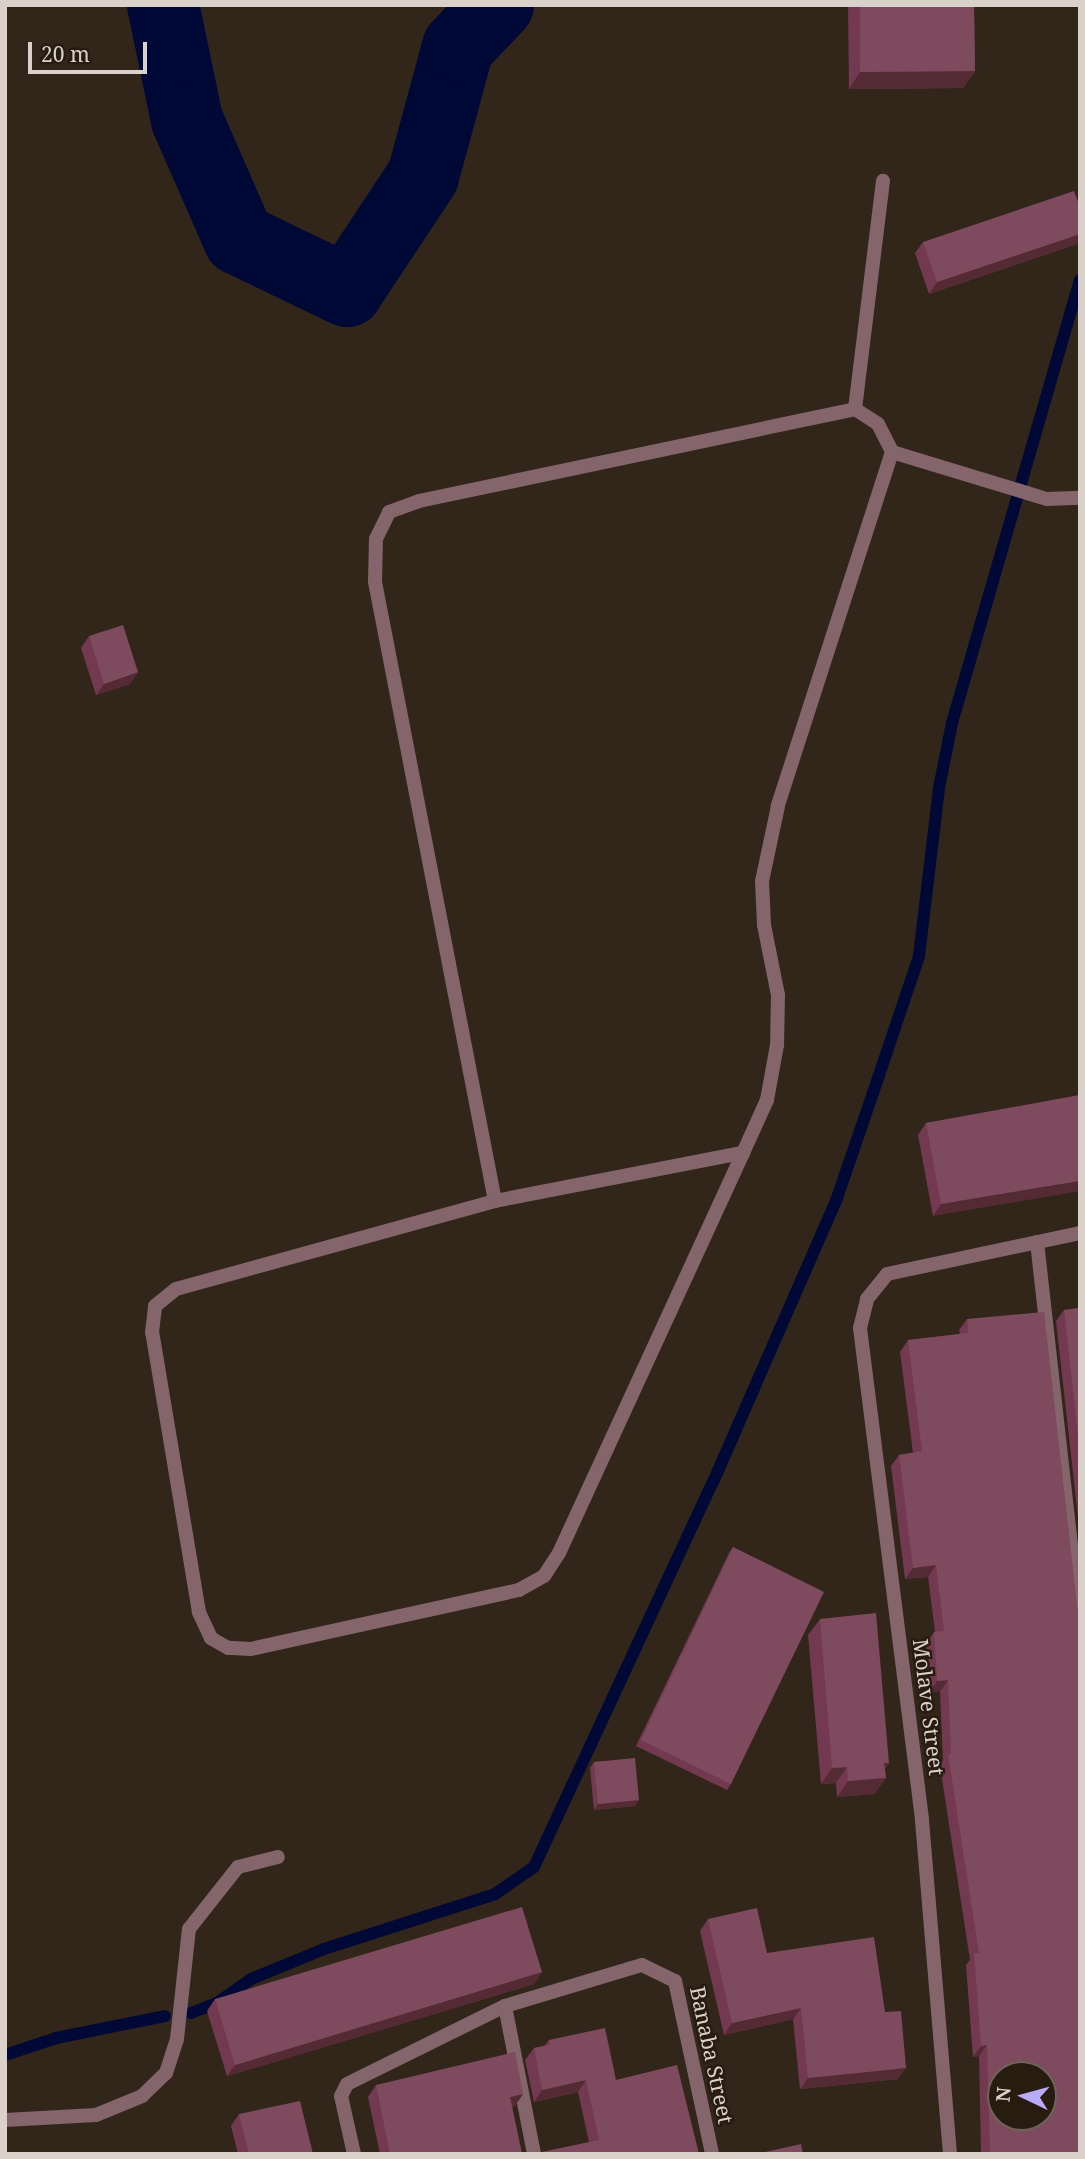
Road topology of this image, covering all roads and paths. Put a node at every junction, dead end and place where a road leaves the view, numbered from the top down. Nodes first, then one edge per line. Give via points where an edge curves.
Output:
1 (883, 181) dead end
2 (855, 410) junction
3 (892, 452) junction
4 (1080, 498) edge
5 (743, 1153) junction
6 (495, 1201) junction
7 (1080, 1233) edge
8 (1037, 1242) junction
9 (1080, 1623) edge
10 (278, 1857) dead end
11 (505, 2006) junction
12 (5, 2120) edge
13 (354, 2154) edge
14 (534, 2154) edge
15 (712, 2154) edge
16 (950, 2154) edge

1 - 2 street
2 - 3 street via 878,424
2 - 6 street via 419,501 389,512 376,539 375,582
3 - 4 street via 1039,497
3 - 5 street via 778,806 762,881 764,925 778,995 777,1045 767,1100
5 - 6 street
5 - 6 street via 544,1576 519,1590 250,1649 228,1648 211,1639 199,1612 154,1345 155,1306 176,1289
7 - 8 street
8 - 9 street
8 - 16 street, Molave Street via 887,1274 867,1299 860,1328 922,1819
10 - 12 street via 238,1867 189,1929 177,2039 166,2073 142,2096 96,2115
11 - 13 street via 347,2084 341,2096
11 - 14 street
11 - 15 street, Banaba Street via 642,1965 676,1981

